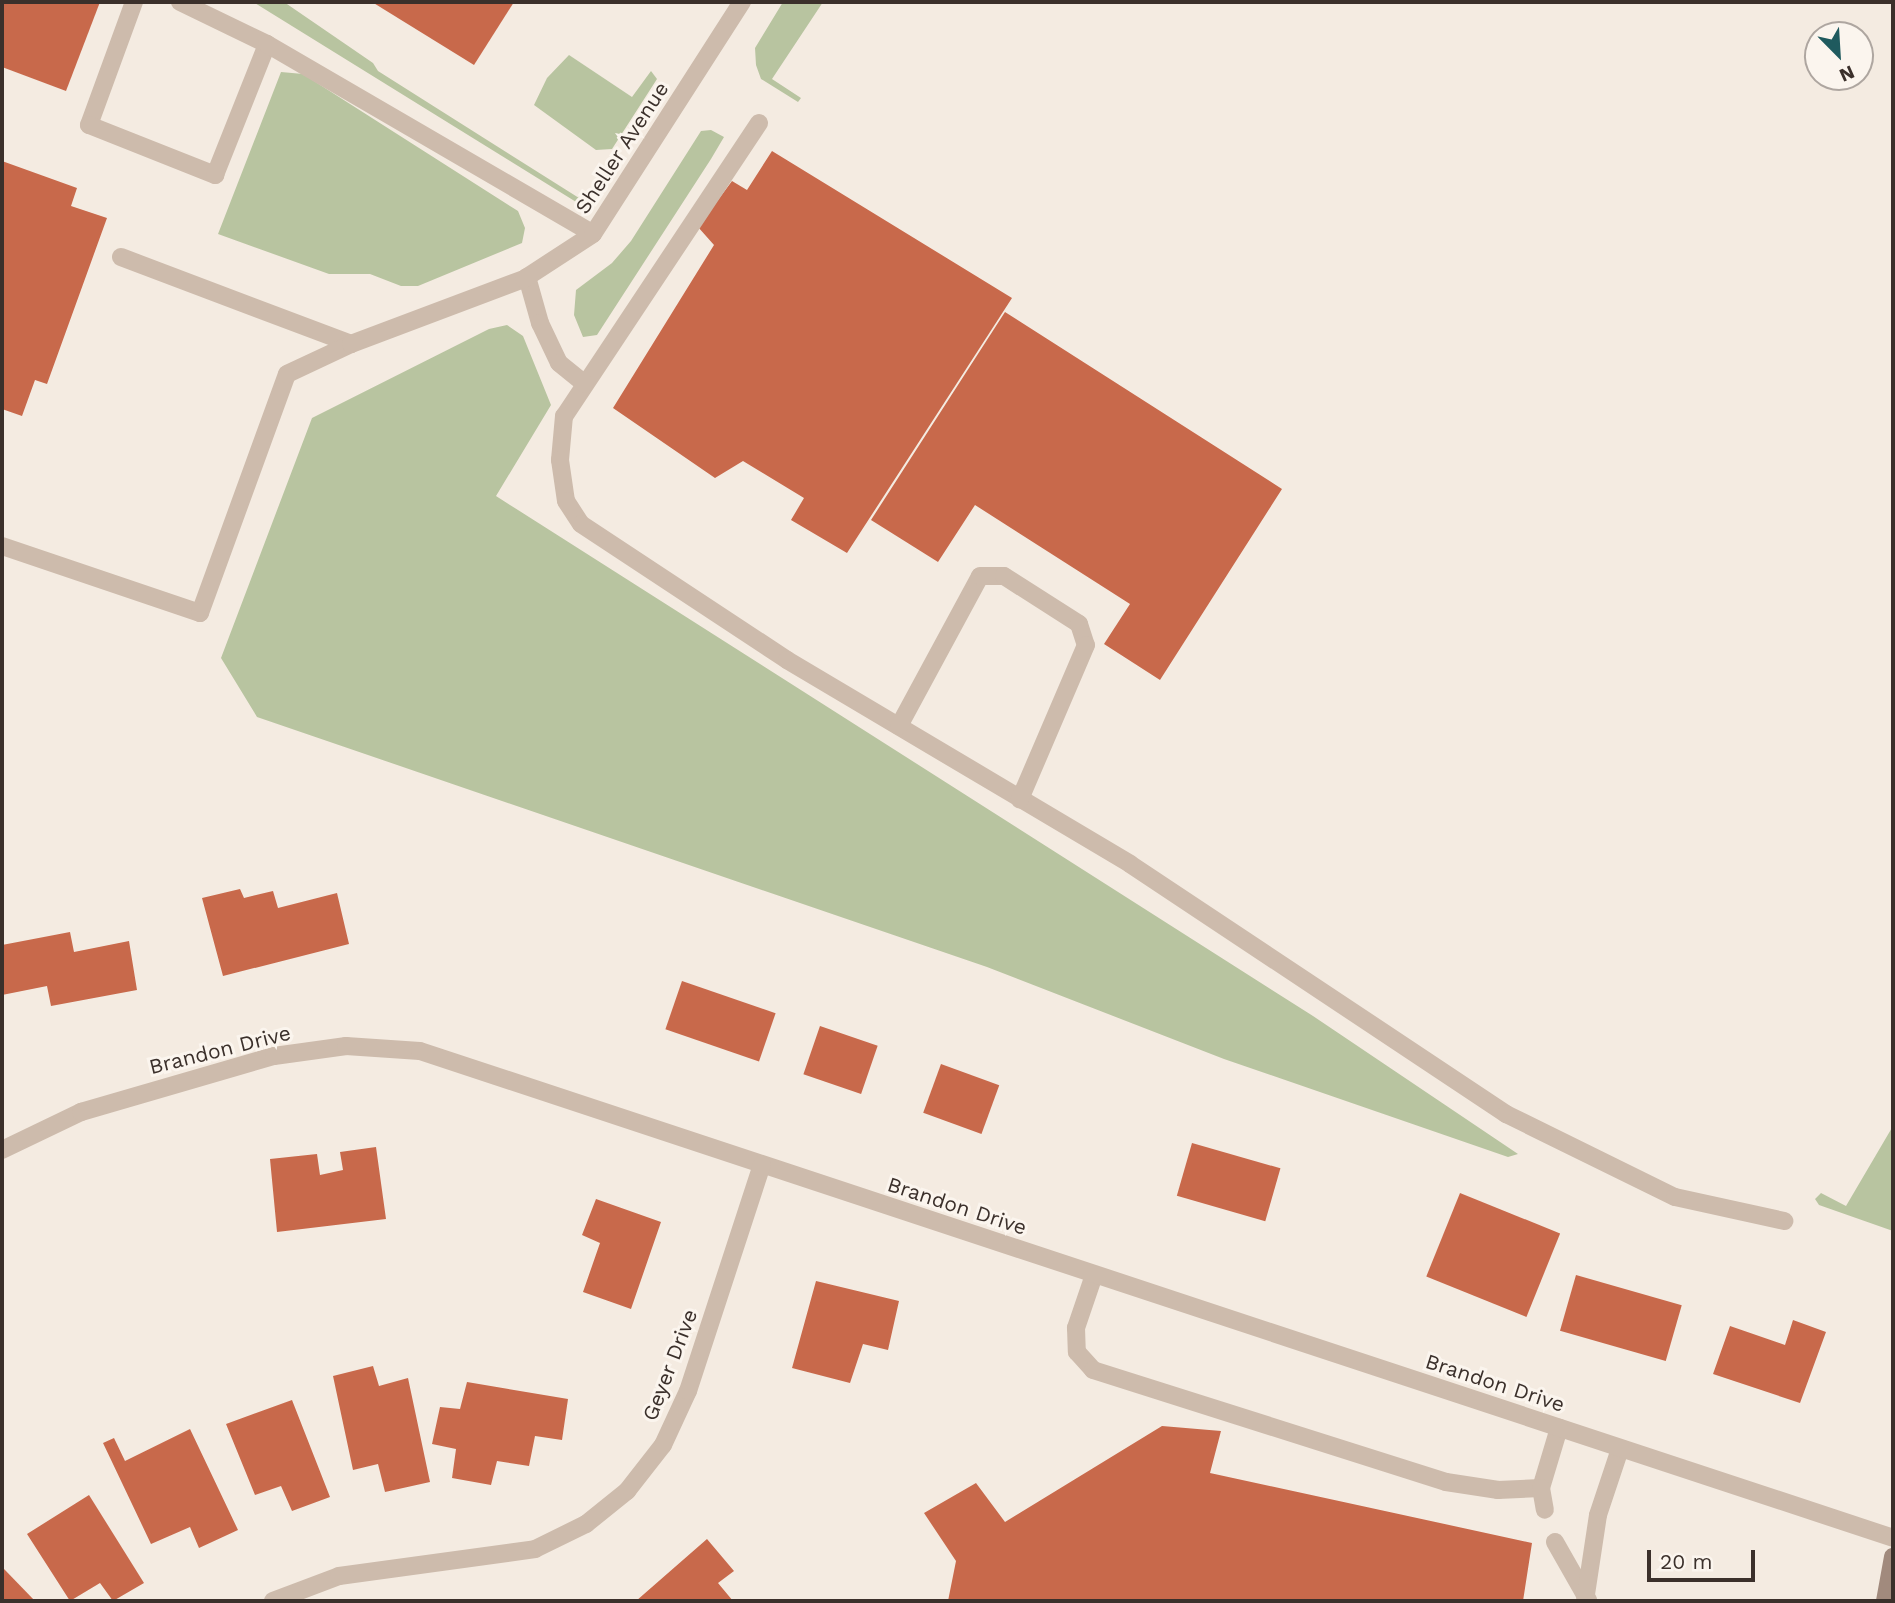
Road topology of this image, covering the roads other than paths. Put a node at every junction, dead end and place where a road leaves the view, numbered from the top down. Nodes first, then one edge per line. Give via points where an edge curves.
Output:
1 (134, 2) edge
2 (180, 2) edge
3 (743, 2) edge
4 (267, 44) junction
5 (760, 123) dead end
6 (593, 234) junction
7 (121, 257) dead end
8 (527, 277) junction
9 (351, 344) junction
10 (585, 383) junction
11 (2, 546) edge
12 (899, 726) junction
13 (1020, 799) junction
14 (2, 1150) edge
15 (762, 1165) junction
16 (1784, 1221) dead end
17 (1094, 1275) junction
18 (1559, 1428) junction
19 (1620, 1449) junction
20 (1541, 1488) junction
21 (1545, 1510) dead end
22 (1893, 1538) edge
23 (1555, 1542) dead end
24 (1893, 1557) edge
25 (273, 1601) edge
26 (1588, 1601) edge
27 (1885, 1601) edge

1 - 4 street via 89,125 215,175
2 - 4 street
3 - 6 street, Sheller Avenue
4 - 6 street
5 - 10 street
6 - 8 street, Sheller Avenue
7 - 9 street
8 - 9 street, Sheller Avenue
8 - 10 street via 540,323 559,363
9 - 11 street, Sheller Avenue via 287,374 200,613
10 - 12 street via 564,416 560,460 566,501 581,524 776,653
12 - 13 street
12 - 13 street via 980,576 1004,576 1079,624 1086,645
13 - 16 street via 1130,864 1506,1114 1675,1197
14 - 15 street, Brandon Drive via 81,1112 170,1084 274,1056 346,1046 420,1051 495,1072
15 - 17 street, Brandon Drive
15 - 25 street, Geyer Drive via 688,1391 663,1446 628,1491 586,1524 535,1549 339,1576
17 - 18 street, Brandon Drive
17 - 20 street via 1076,1328 1077,1352 1094,1370 1446,1482 1498,1490
18 - 19 street, Brandon Drive
18 - 20 street
19 - 22 street, Brandon Drive
19 - 26 street via 1598,1515
20 - 21 street
23 - 26 street
24 - 27 street

